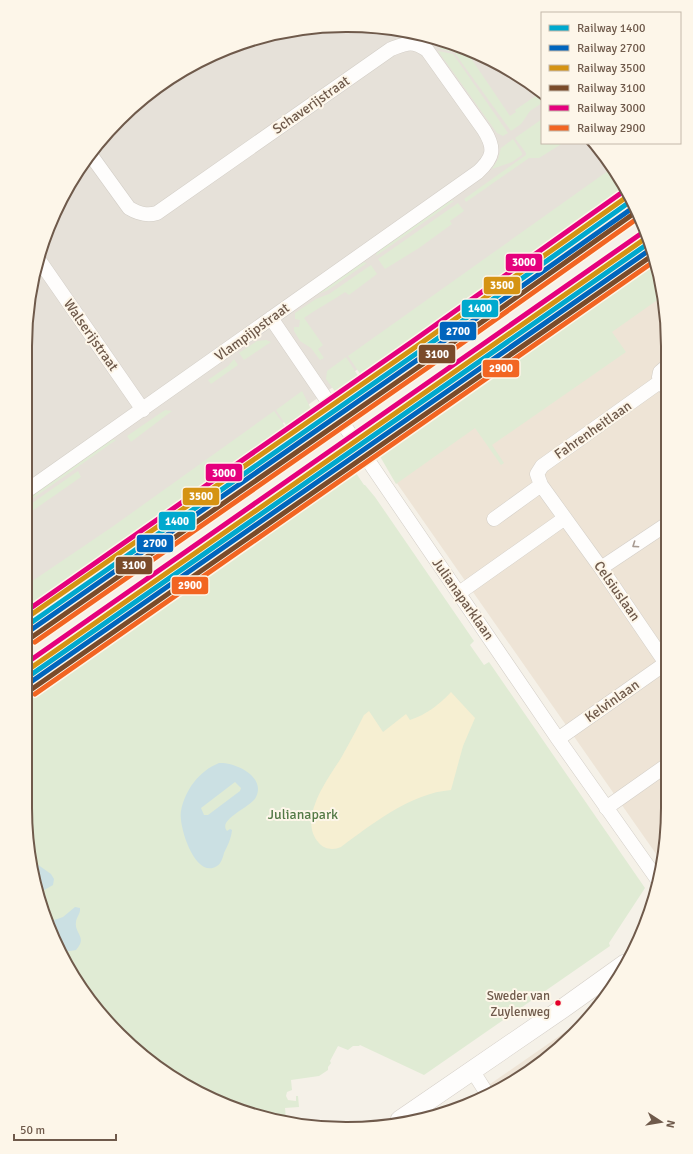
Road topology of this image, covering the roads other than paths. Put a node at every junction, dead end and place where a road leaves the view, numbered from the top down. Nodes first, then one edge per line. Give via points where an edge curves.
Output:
1 (94, 159) edge
2 (478, 172) joint
3 (43, 266) edge
4 (271, 318) junction
5 (661, 371) edge
6 (661, 381) edge
7 (661, 388) edge
8 (143, 410) junction
9 (541, 485) junction
10 (32, 488) edge
11 (565, 518) junction
12 (494, 519) dead end
13 (661, 528) edge
14 (601, 568) junction
15 (459, 593) junction
16 (661, 655) edge
17 (661, 668) edge
18 (558, 739) junction
19 (661, 770) edge
20 (606, 808) junction
21 (653, 875) edge
22 (615, 971) edge
23 (472, 1070) junction
24 (485, 1090) edge
25 (405, 1116) edge

1 - 2 street, Schaverijstraat via 129,208 137,213 157,213 391,49 405,44 417,44 427,50 490,140 491,157
2 - 4 street, Vlampijpstraat
3 - 8 street, Walserijstraat
4 - 8 street, Vlampijpstraat
4 - 15 street, Julianaparklaan
5 - 6 street
7 - 9 street, Fahrenheitlaan via 542,466 537,474
8 - 10 street, Vlampijpstraat
9 - 11 street, Celsiuslaan
9 - 12 street
11 - 14 street, Celsiuslaan
11 - 15 street
13 -> 14 street
14 - 16 street, Celsiuslaan
15 - 18 street, Julianaparklaan
17 - 18 street, Kelvinlaan
18 - 20 street, Julianaparklaan
19 - 20 street
20 - 21 street, Julianaparklaan
22 - 23 main road
23 - 24 street
23 - 25 main road

